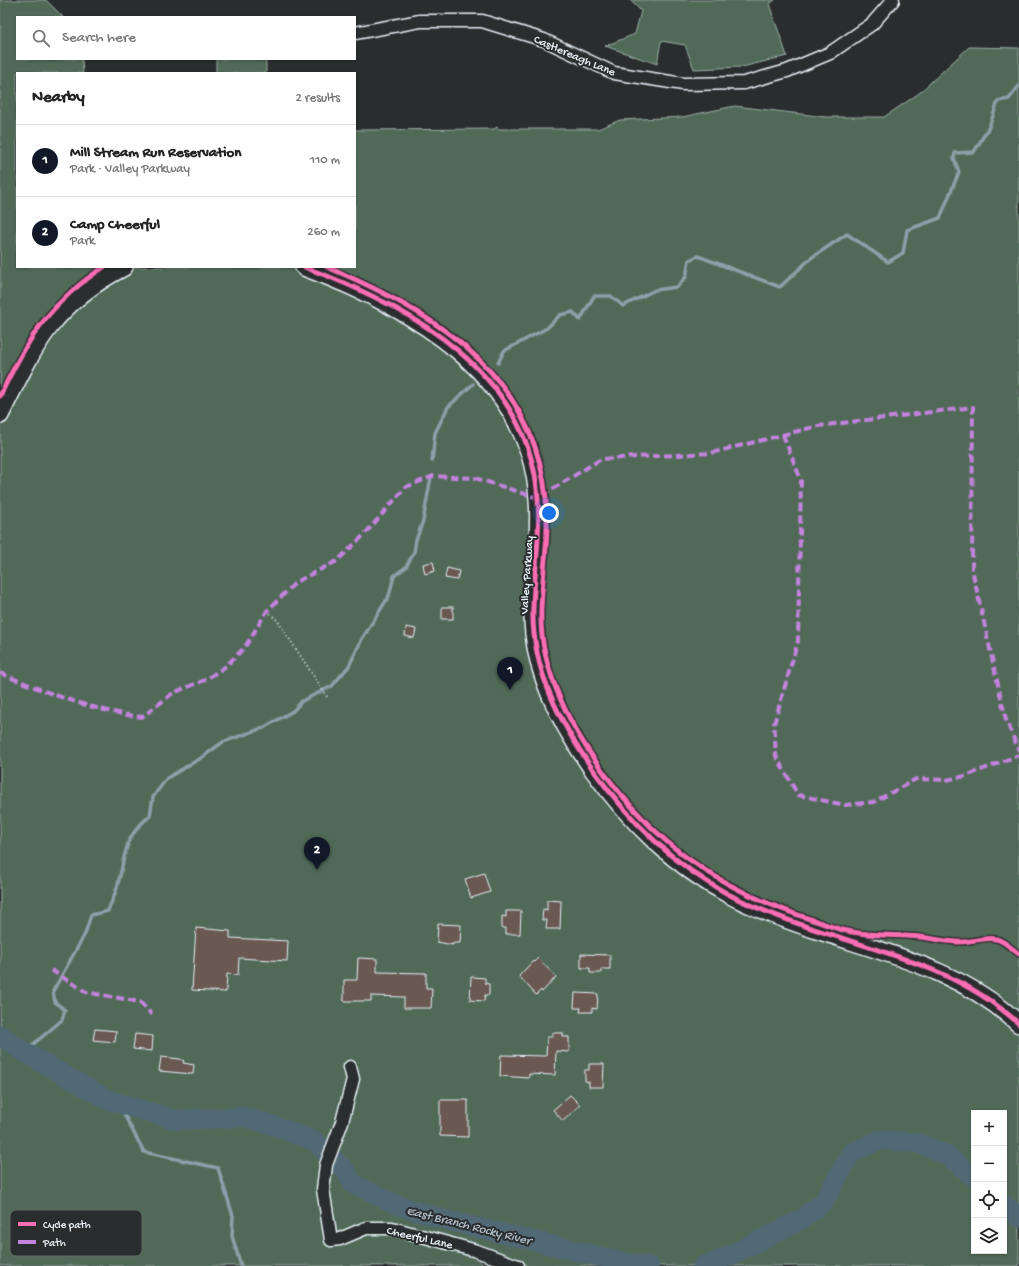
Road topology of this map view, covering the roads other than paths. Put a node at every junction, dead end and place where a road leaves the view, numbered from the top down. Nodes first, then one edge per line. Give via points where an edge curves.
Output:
1 (893, 0) edge
2 (356, 33) edge
3 (122, 268) edge
4 (307, 268) edge
5 (0, 414) edge
6 (1019, 1024) edge
7 (350, 1067) dead end
8 (518, 1266) edge

1 - 2 street, Castlereagh Lane via 872,24 830,53 788,71 744,83 683,84 614,73 544,40 482,21 420,22
3 - 5 street via 81,293 45,331 27,360
4 - 6 street, Valley Parkway via 381,301 422,324 474,364 508,407 522,432 531,458 538,498 539,530 532,610 540,666 558,714 594,771 643,830 687,868 728,894 790,921 952,977 985,996
7 - 8 street, Cheerful Lane via 353,1079 342,1122 326,1165 323,1189 331,1240 340,1240 366,1228 392,1228 477,1251

